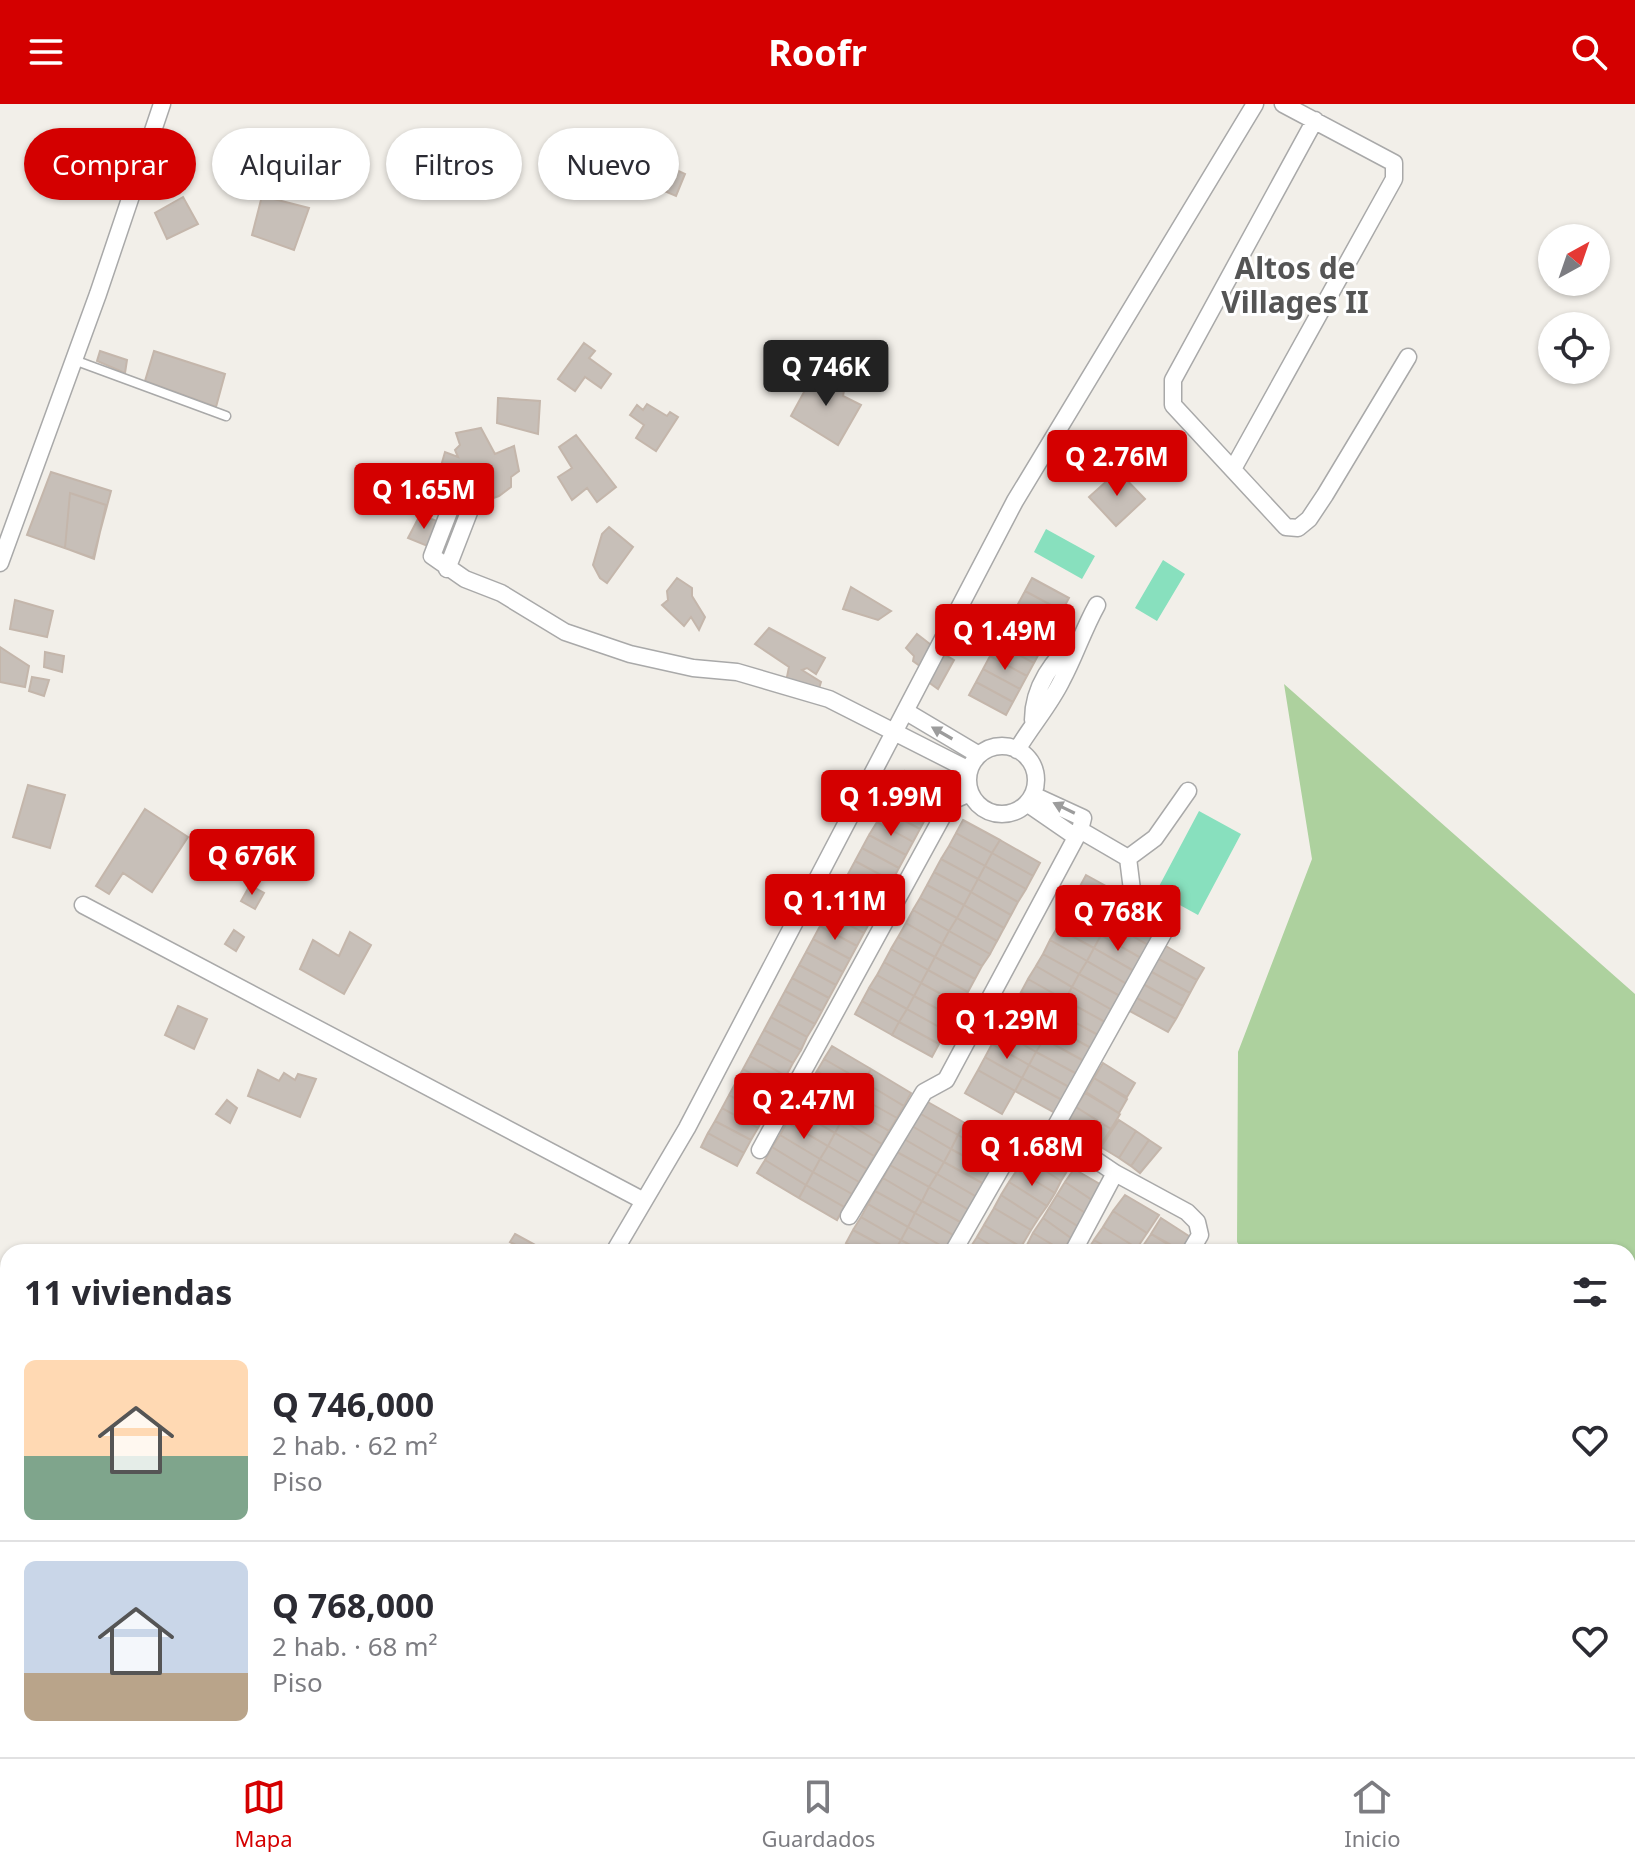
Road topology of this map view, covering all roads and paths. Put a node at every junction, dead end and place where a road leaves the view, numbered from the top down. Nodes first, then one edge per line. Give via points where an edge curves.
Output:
1 (162, 104) edge
2 (1255, 104) edge
3 (1283, 104) edge
4 (1315, 120) junction
5 (1408, 357) dead end
6 (74, 360) junction
7 (226, 416) dead end
8 (1233, 469) junction
9 (0, 563) edge
10 (447, 569) dead end
11 (1097, 605) dead end
12 (905, 711) junction
13 (895, 730) junction
14 (1017, 750) junction
15 (979, 755) junction
16 (969, 770) junction
17 (1188, 791) dead end
18 (970, 793) junction
19 (1030, 800) junction
20 (1080, 830) junction
21 (1128, 858) junction
22 (83, 905) dead end
23 (1053, 1131) junction
24 (760, 1150) dead end
25 (1115, 1173) junction
26 (644, 1201) junction
27 (849, 1216) dead end
28 (619, 1244) edge
29 (958, 1244) edge
30 (1077, 1244) edge
31 (1195, 1244) edge

1 - 6 street
2 - 12 street via 1015,501
3 - 4 street
4 - 8 street via 1173,380 1173,405
4 - 8 street via 1394,163 1394,179
5 - 8 street via 1325,495 1298,528 1286,527
6 - 7 lane
6 - 9 street
10 - 13 street via 501,593 565,632 630,654 737,672 829,699
11 - 14 street via 1078,639 1062,652 1041,684 1033,720
12 - 13 street
15 -> 12 street
13 - 16 street
13 - 26 street
14 - 15 street via 994,747
14 - 19 street via 1036,773
15 - 16 street
16 - 18 street
17 - 21 street via 1155,838
18 - 19 street via 996,814 1018,811
18 - 24 street via 946,810
19 - 20 street via 1073,835
20 - 21 street
20 - 27 street via 946,1080 924,1092
21 - 23 street via 1132,890 1162,918 1165,930
22 - 26 street
23 - 25 street
23 - 29 street via 1025,1130 1019,1137
25 - 30 street
25 - 31 street via 1187,1212 1197,1222 1200,1235
26 - 28 street

